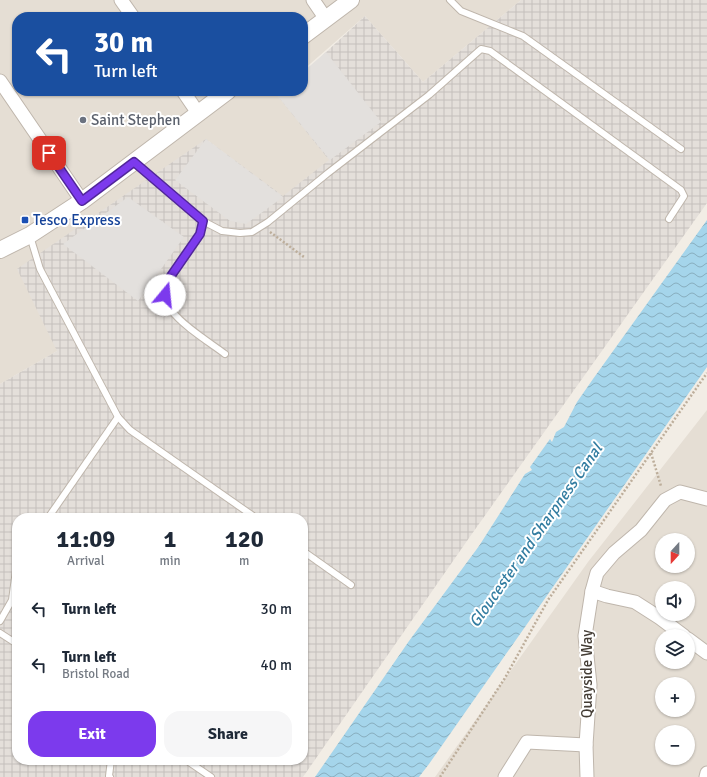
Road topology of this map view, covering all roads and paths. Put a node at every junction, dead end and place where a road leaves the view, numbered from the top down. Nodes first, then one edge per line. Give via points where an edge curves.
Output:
1 (121, 0) edge
2 (313, 0) edge
3 (351, 0) edge
4 (450, 0) edge
5 (129, 12) edge
6 (326, 19) junction
7 (308, 32) edge
8 (0, 81) edge
9 (186, 96) edge
10 (221, 96) edge
11 (198, 113) junction
12 (681, 149) dead end
13 (134, 162) junction
14 (82, 201) junction
15 (669, 219) dead end
16 (203, 221) junction
17 (262, 226) junction
18 (30, 235) junction
19 (0, 250) edge
20 (304, 257) dead end
21 (225, 354) dead end
22 (707, 373) edge
23 (118, 417) junction
24 (651, 453) junction
25 (707, 499) edge
26 (665, 500) junction
27 (51, 513) edge
28 (249, 513) edge
29 (308, 555) edge
30 (351, 585) dead end
31 (592, 591) junction
32 (12, 600) edge
33 (0, 621) edge
34 (675, 629) edge
35 (0, 633) edge
36 (12, 641) edge
37 (695, 644) edge
38 (707, 653) edge
39 (586, 745) junction
40 (110, 765) edge
41 (193, 765) edge
42 (707, 773) edge
43 (110, 777) edge
44 (211, 777) edge
45 (440, 777) edge
46 (505, 777) edge
47 (586, 777) edge
48 (706, 777) edge

1 - 5 street
2 - 6 street
3 - 6 street
4 - 12 lane via 461,11 522,36
6 - 7 street
8 - 14 street
9 - 11 street
10 - 11 street
11 - 13 street
13 - 14 street
13 - 16 lane
14 - 18 street
15 - 17 lane via 684,196 681,190 490,51 481,49 429,95
16 - 17 lane via 222,231 240,233 252,232
16 - 21 lane via 200,234 164,286 165,295 170,309 180,320
17 - 20 path
18 - 19 street
18 - 23 lane via 40,269
22 - 24 path
23 - 27 lane
23 - 28 lane via 130,430
24 - 26 path
24 - 45 path via 548,600 505,678
25 - 26 street, Quayside Way via 680,492
26 - 31 street, Quayside Way via 641,530 614,553 598,573
29 - 30 lane
31 - 34 street via 635,602
31 - 39 street, Quayside Way via 585,636 590,685
32 - 33 lane
35 - 36 lane
37 - 38 street
39 - 46 street via 527,742
39 - 47 street, Quayside Way
40 - 43 lane
41 - 44 lane
42 - 48 street

